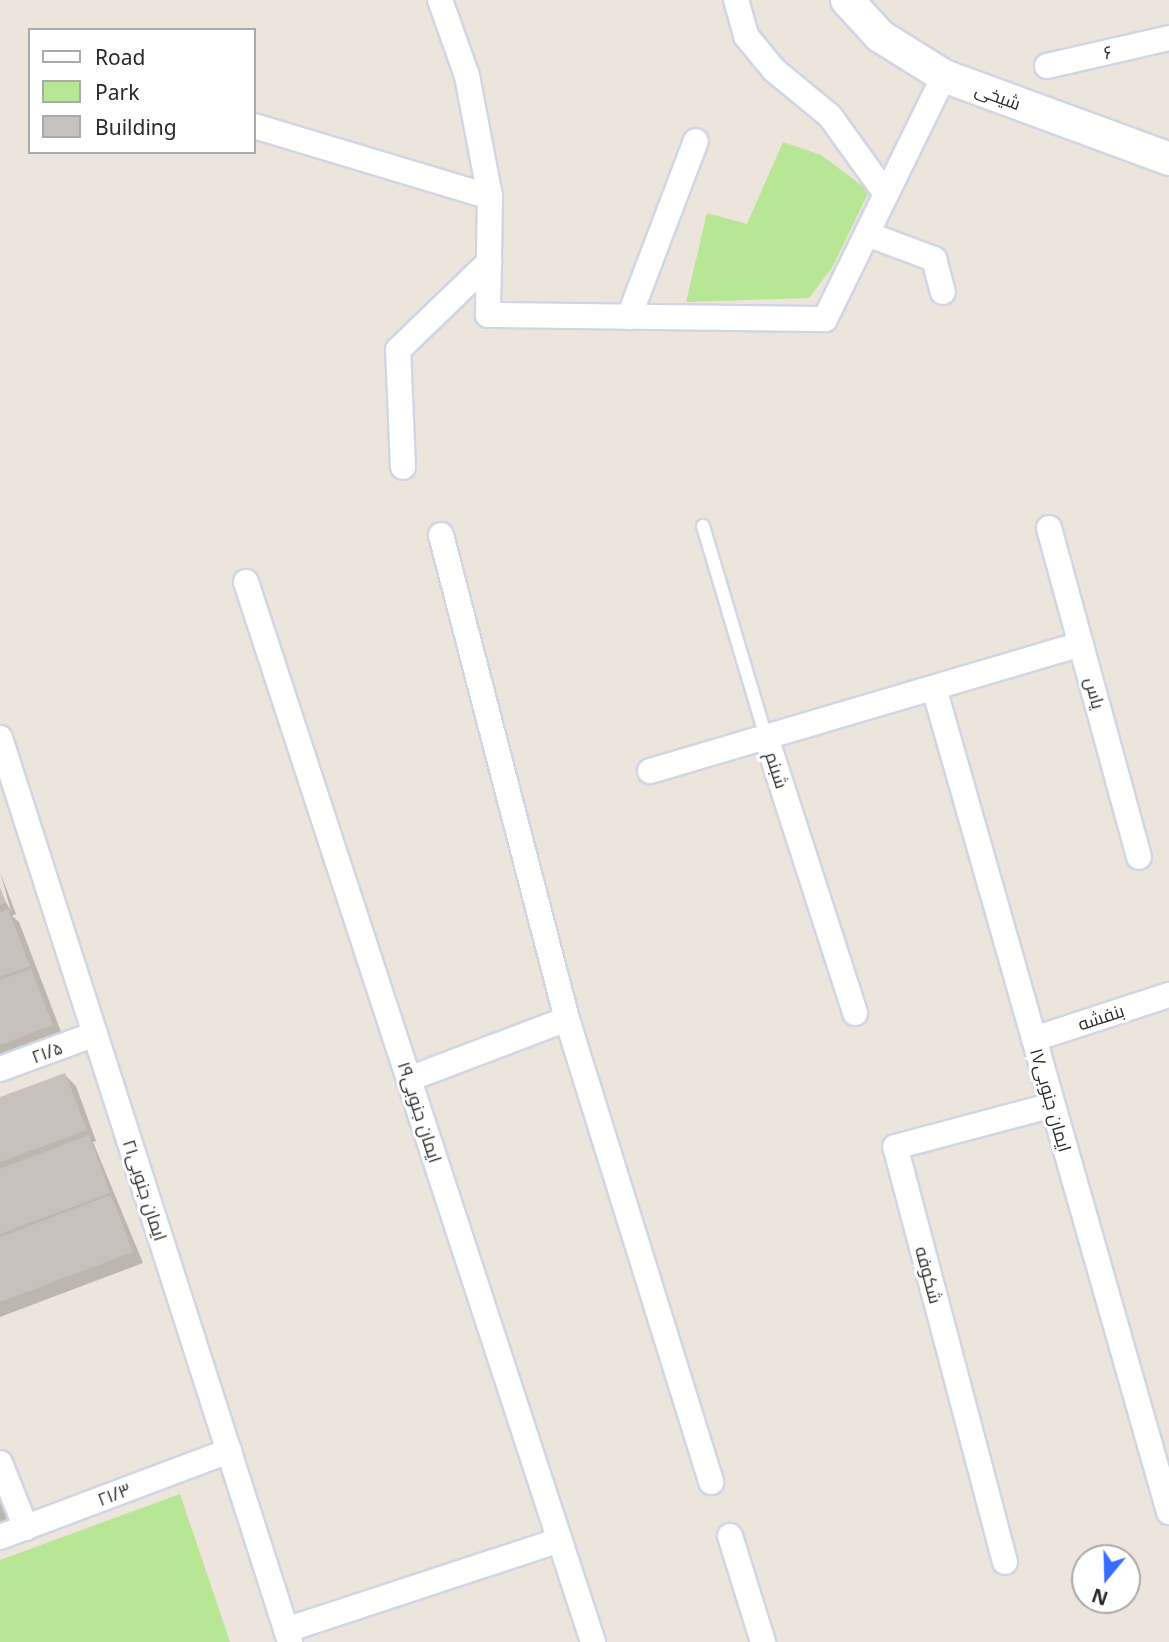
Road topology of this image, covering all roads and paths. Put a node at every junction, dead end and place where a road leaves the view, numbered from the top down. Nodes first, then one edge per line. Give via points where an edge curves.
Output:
1 (440, 0) edge
2 (736, 0) edge
3 (847, 0) edge
4 (1169, 38) edge
5 (1047, 66) dead end
6 (944, 76) junction
7 (256, 127) edge
8 (696, 141) dead end
9 (1169, 159) edge
10 (886, 194) junction
11 (490, 197) junction
12 (867, 234) junction
13 (489, 262) junction
14 (943, 292) dead end
15 (629, 317) junction
16 (403, 467) dead end
17 (704, 526) dead end
18 (1049, 528) dead end
19 (441, 535) dead end
20 (246, 582) dead end
21 (1081, 644) junction
22 (934, 688) junction
23 (766, 737) junction
24 (0, 738) edge
25 (650, 771) dead end
26 (1139, 858) dead end
27 (1169, 995) edge
28 (855, 1013) dead end
29 (567, 1019) junction
30 (95, 1034) junction
31 (1034, 1039) junction
32 (0, 1069) edge
33 (409, 1079) junction
34 (1053, 1105) junction
35 (229, 1451) junction
36 (0, 1463) edge
37 (711, 1482) dead end
38 (1167, 1497) edge
39 (26, 1528) junction
40 (730, 1536) dead end
41 (0, 1537) edge
42 (560, 1540) junction
43 (1005, 1562) dead end
44 (288, 1636) edge
45 (593, 1642) edge
46 (763, 1642) edge

1 - 11 street via 467,76
2 - 10 street via 746,36 774,70 830,116
3 - 6 street, شیخی via 880,36
4 - 5 street, ۶
6 - 9 street, شیخی
6 - 10 street
7 - 11 street
8 - 15 street
10 - 12 street
11 - 13 street
12 - 14 street via 934,259
12 - 15 street via 825,319
13 - 15 street via 488,315
13 - 16 street via 398,350
17 - 23 lane, شبنم
18 - 21 street, یاس
19 - 29 street
20 - 33 street, ایمان جنوبی۱۹
21 - 22 street
21 - 26 street, یاس
22 - 23 street
22 - 31 street, ایمان جنوبی۱۷
23 - 25 street
23 - 28 street, شبنم
24 - 30 street, ایمان جنوبی۲۱
27 - 31 street, بنفشه
29 - 33 street
29 - 37 street
30 - 32 street, ۲۱/۵
30 - 35 street, ایمان جنوبی۲۱
31 - 34 street, ایمان جنوبی۱۷
33 - 42 street, ایمان جنوبی۱۹
34 - 38 street, ایمان جنوبی۱۷
34 - 43 street, شکوفه via 895,1147
35 - 39 street, ۲۱/۳
35 - 44 street, ایمان جنوبی۲۱
36 - 39 street
39 - 41 street, ۲۱/۳
40 - 46 street
42 - 44 street
42 - 45 street, ایمان جنوبی۱۹

